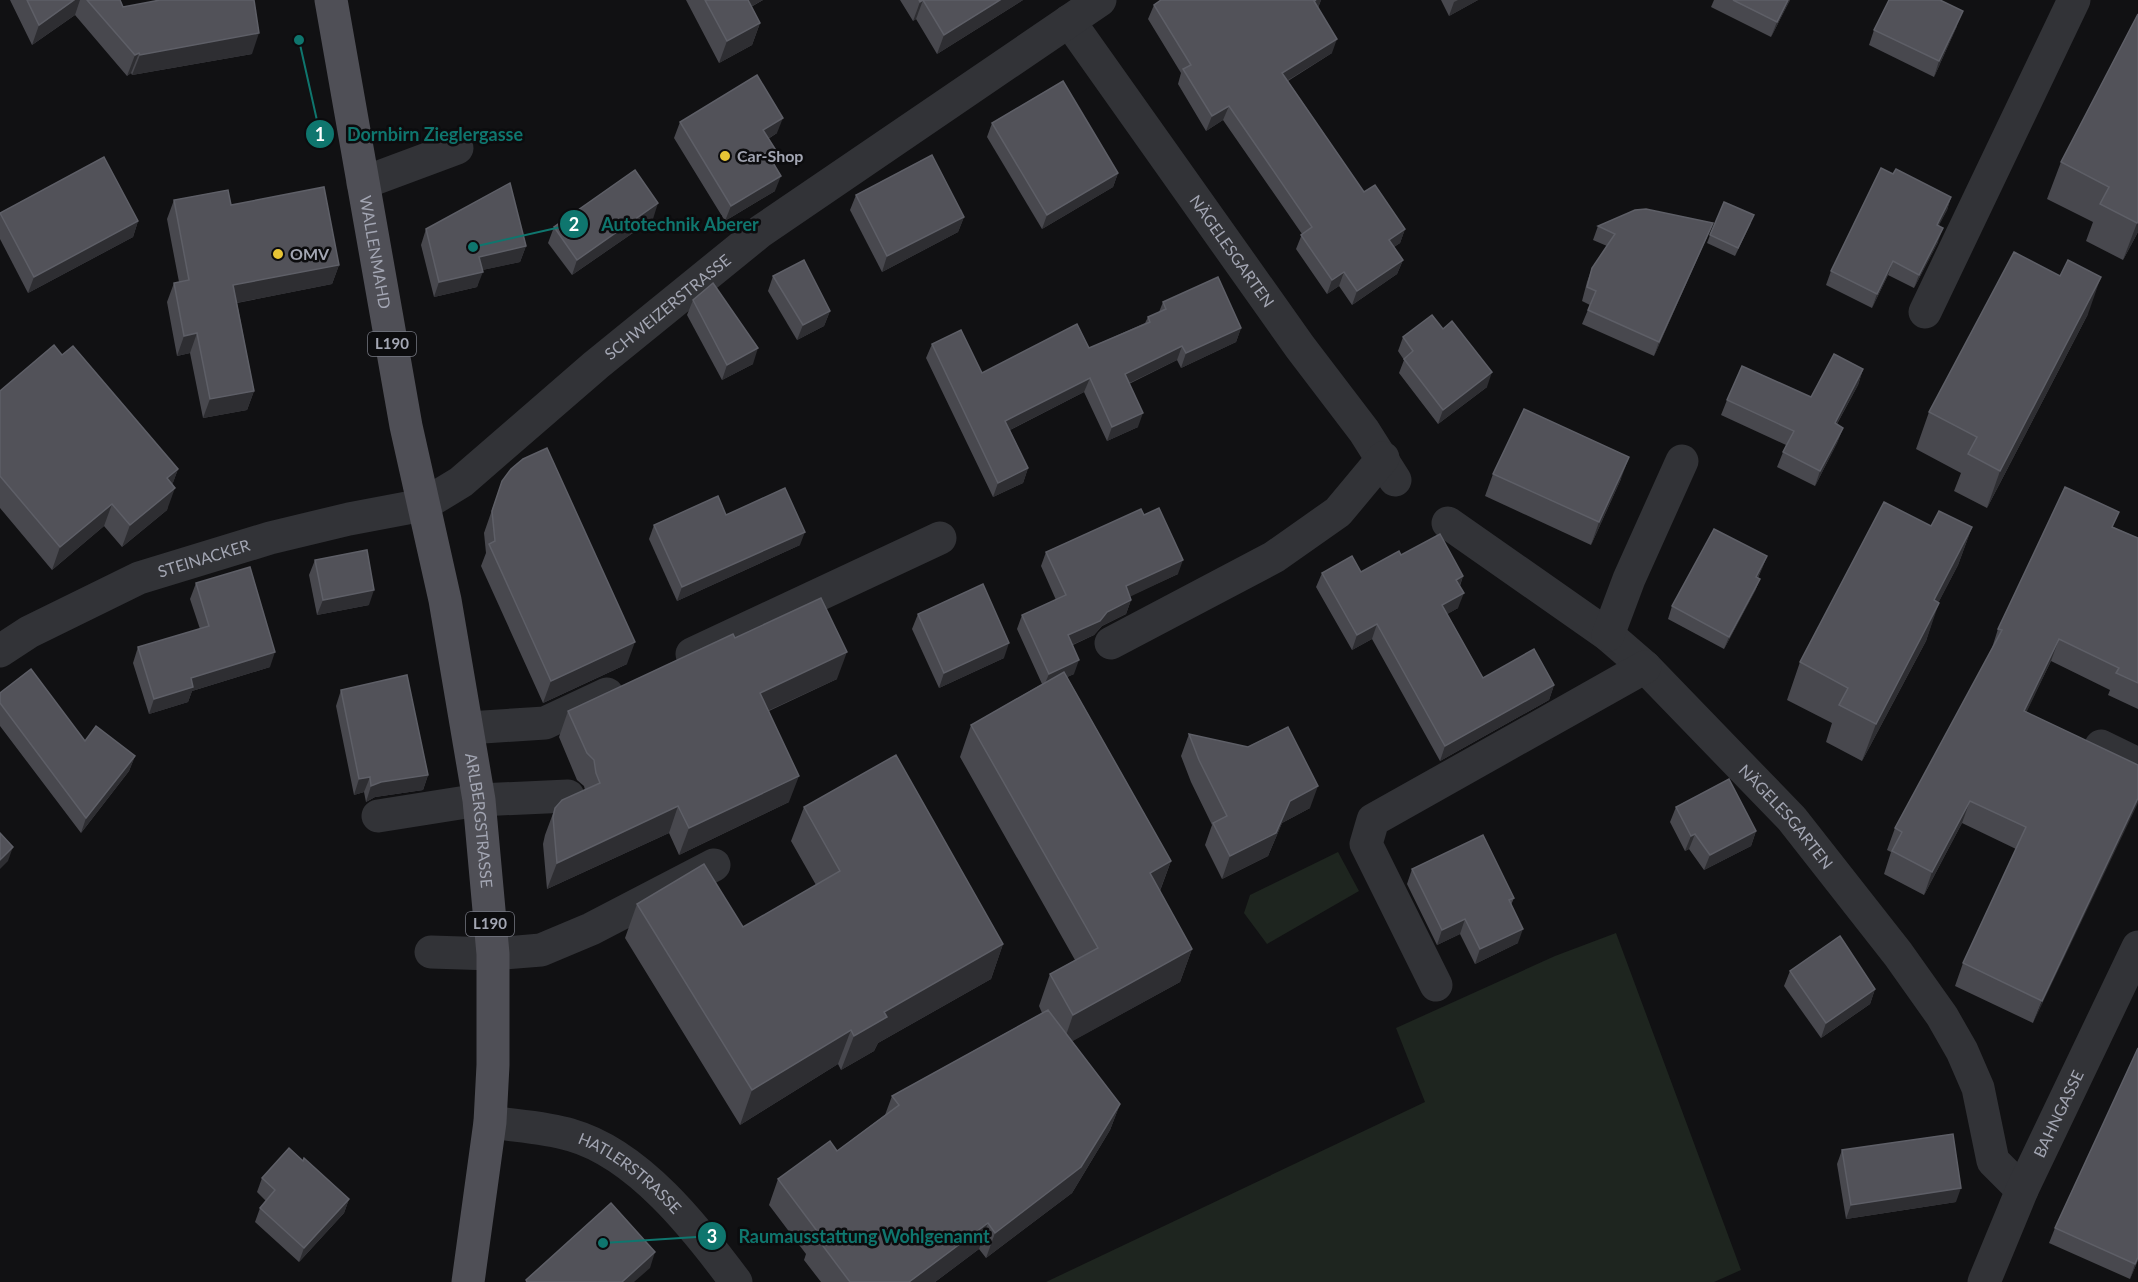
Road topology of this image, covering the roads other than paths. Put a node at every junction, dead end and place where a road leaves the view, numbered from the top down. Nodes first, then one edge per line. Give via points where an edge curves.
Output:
1 (331, 0) edge
2 (1100, 0) edge
3 (2074, 0) edge
4 (1069, 21) junction
5 (457, 148) dead end
6 (363, 183) junction
7 (1925, 312) dead end
8 (1682, 460) dead end
9 (423, 505) junction
10 (1448, 523) dead end
11 (940, 538) dead end
12 (1608, 635) junction
13 (1111, 643) dead end
14 (0, 651) edge
15 (1645, 667) junction
16 (662, 668) edge
17 (630, 683) edge
18 (468, 728) junction
19 (2101, 746) edge
20 (2138, 764) edge
21 (568, 796) edge
22 (479, 800) junction
23 (378, 816) dead end
24 (714, 865) dead end
25 (2138, 947) edge
26 (431, 952) dead end
27 (493, 954) junction
28 (1436, 984) dead end
29 (490, 1122) junction
30 (2022, 1190) junction
31 (468, 1282) edge
32 (736, 1282) edge
33 (1984, 1282) edge

1 - 6 main road, WALLENMAHD / L190
2 - 4 street, SCHWEIZERSTRASSE
3 - 7 street
4 - 9 street, SCHWEIZERSTRASSE via 761,231 596,365 461,482
4 - 13 street, NÄGELESGARTEN via 1389,469 1338,512 1274,557
5 - 6 street
6 - 9 main road, WALLENMAHD / L190
8 - 12 street
9 - 14 street, STEINACKER via 247,544 139,578 29,632
9 - 18 main road, ARLBERGSTRASSE / L190
10 - 12 street, NÄGELESGARTEN
11 - 16 street
12 - 15 street, NÄGELESGARTEN
15 - 28 street via 1373,820 1366,844
15 - 30 street, NÄGELESGARTEN via 1792,819 1898,954 1962,1051 1978,1088 1993,1161
17 - 18 street via 545,723
18 - 22 main road, ARLBERGSTRASSE / L190
19 - 20 street
21 - 22 street
22 - 23 street
22 - 27 main road, ARLBERGSTRASSE / L190
24 - 27 street via 591,929 541,950
25 - 30 street, BAHNGASSE
26 - 27 street
27 - 29 main road, ARLBERGSTRASSE / L190
29 - 31 main road, ARLBERGSTRASSE / L190
29 - 32 street, HATLERSTRASSE via 572,1135 610,1151 666,1196
30 - 33 street, BAHNGASSE

